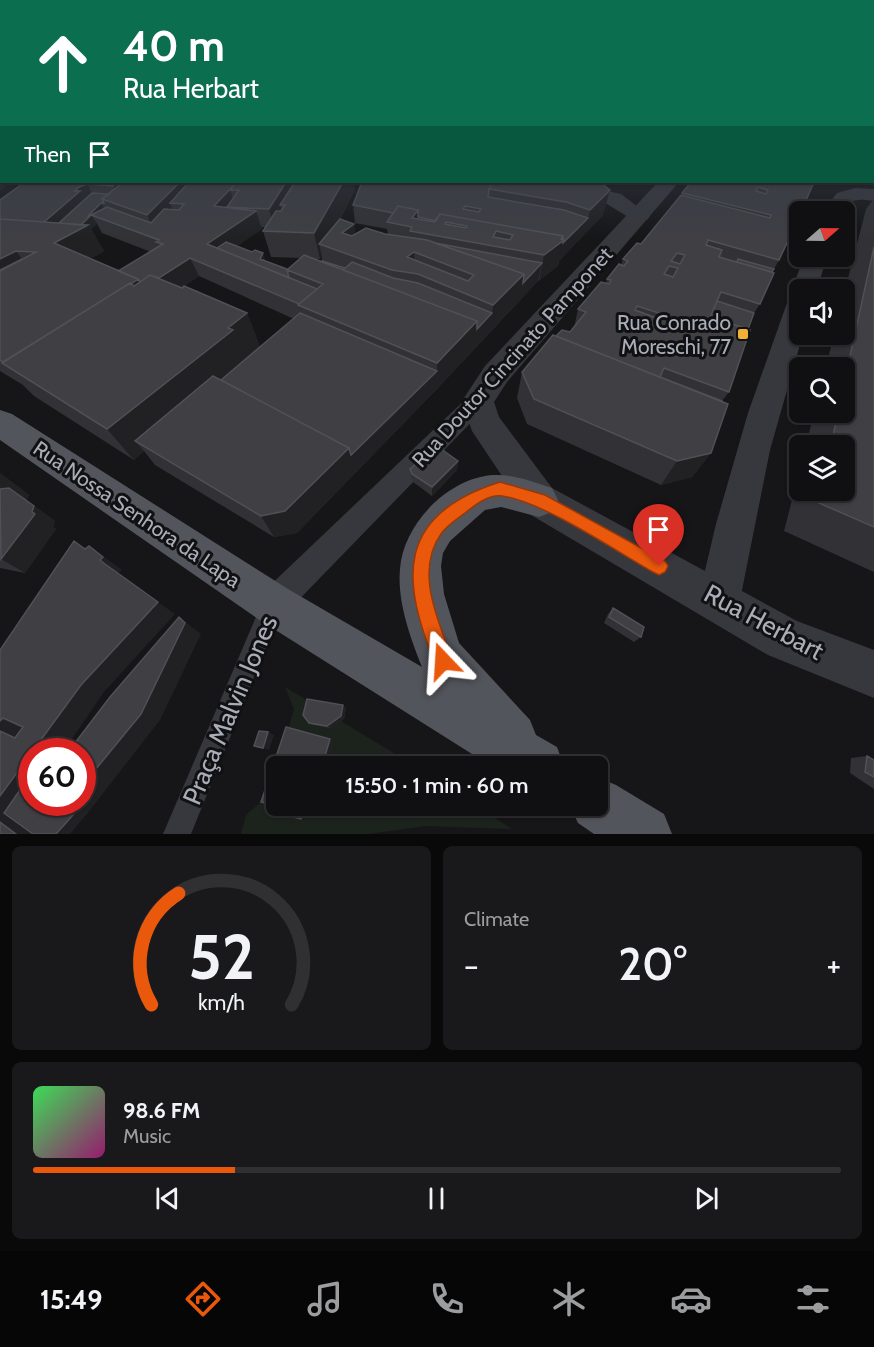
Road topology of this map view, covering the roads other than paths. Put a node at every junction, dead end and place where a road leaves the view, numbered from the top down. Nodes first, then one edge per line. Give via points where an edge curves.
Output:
1 (668, 183) edge
2 (544, 186) edge
3 (874, 195) edge
4 (836, 201) edge
5 (640, 216) junction
6 (789, 333) edge
7 (478, 401) junction
8 (0, 423) edge
9 (540, 500) junction
10 (719, 600) junction
11 (273, 604) junction
12 (784, 639) junction
13 (874, 674) edge
14 (874, 698) edge
15 (521, 756) edge
16 (528, 756) edge
17 (608, 811) edge
18 (177, 834) edge
19 (644, 834) edge

1 - 5 street, Rua Doutor Cincinato Pamponet
2 - 5 street via 610,195
3 - 4 street via 845,195
5 - 7 street, Rua Doutor Cincinato Pamponet via 496,374
6 - 10 street via 767,393
7 - 9 street, Rua Herbart via 483,422 493,438
7 - 11 street, Rua Doutor Cincinato Pamponet
8 - 11 main road, Rua Nossa Senhora da Lapa
9 - 10 street, Rua Herbart
9 - 16 main road via 500,489 473,498 436,527 423,550 420,568 424,603 443,661
10 - 12 street, Rua Herbart
11 - 15 main road, Praça Malvin Jones
11 - 18 lane, Praça Malvin Jones
12 - 13 street, Rua Herbart
12 - 14 street
17 - 19 main road

